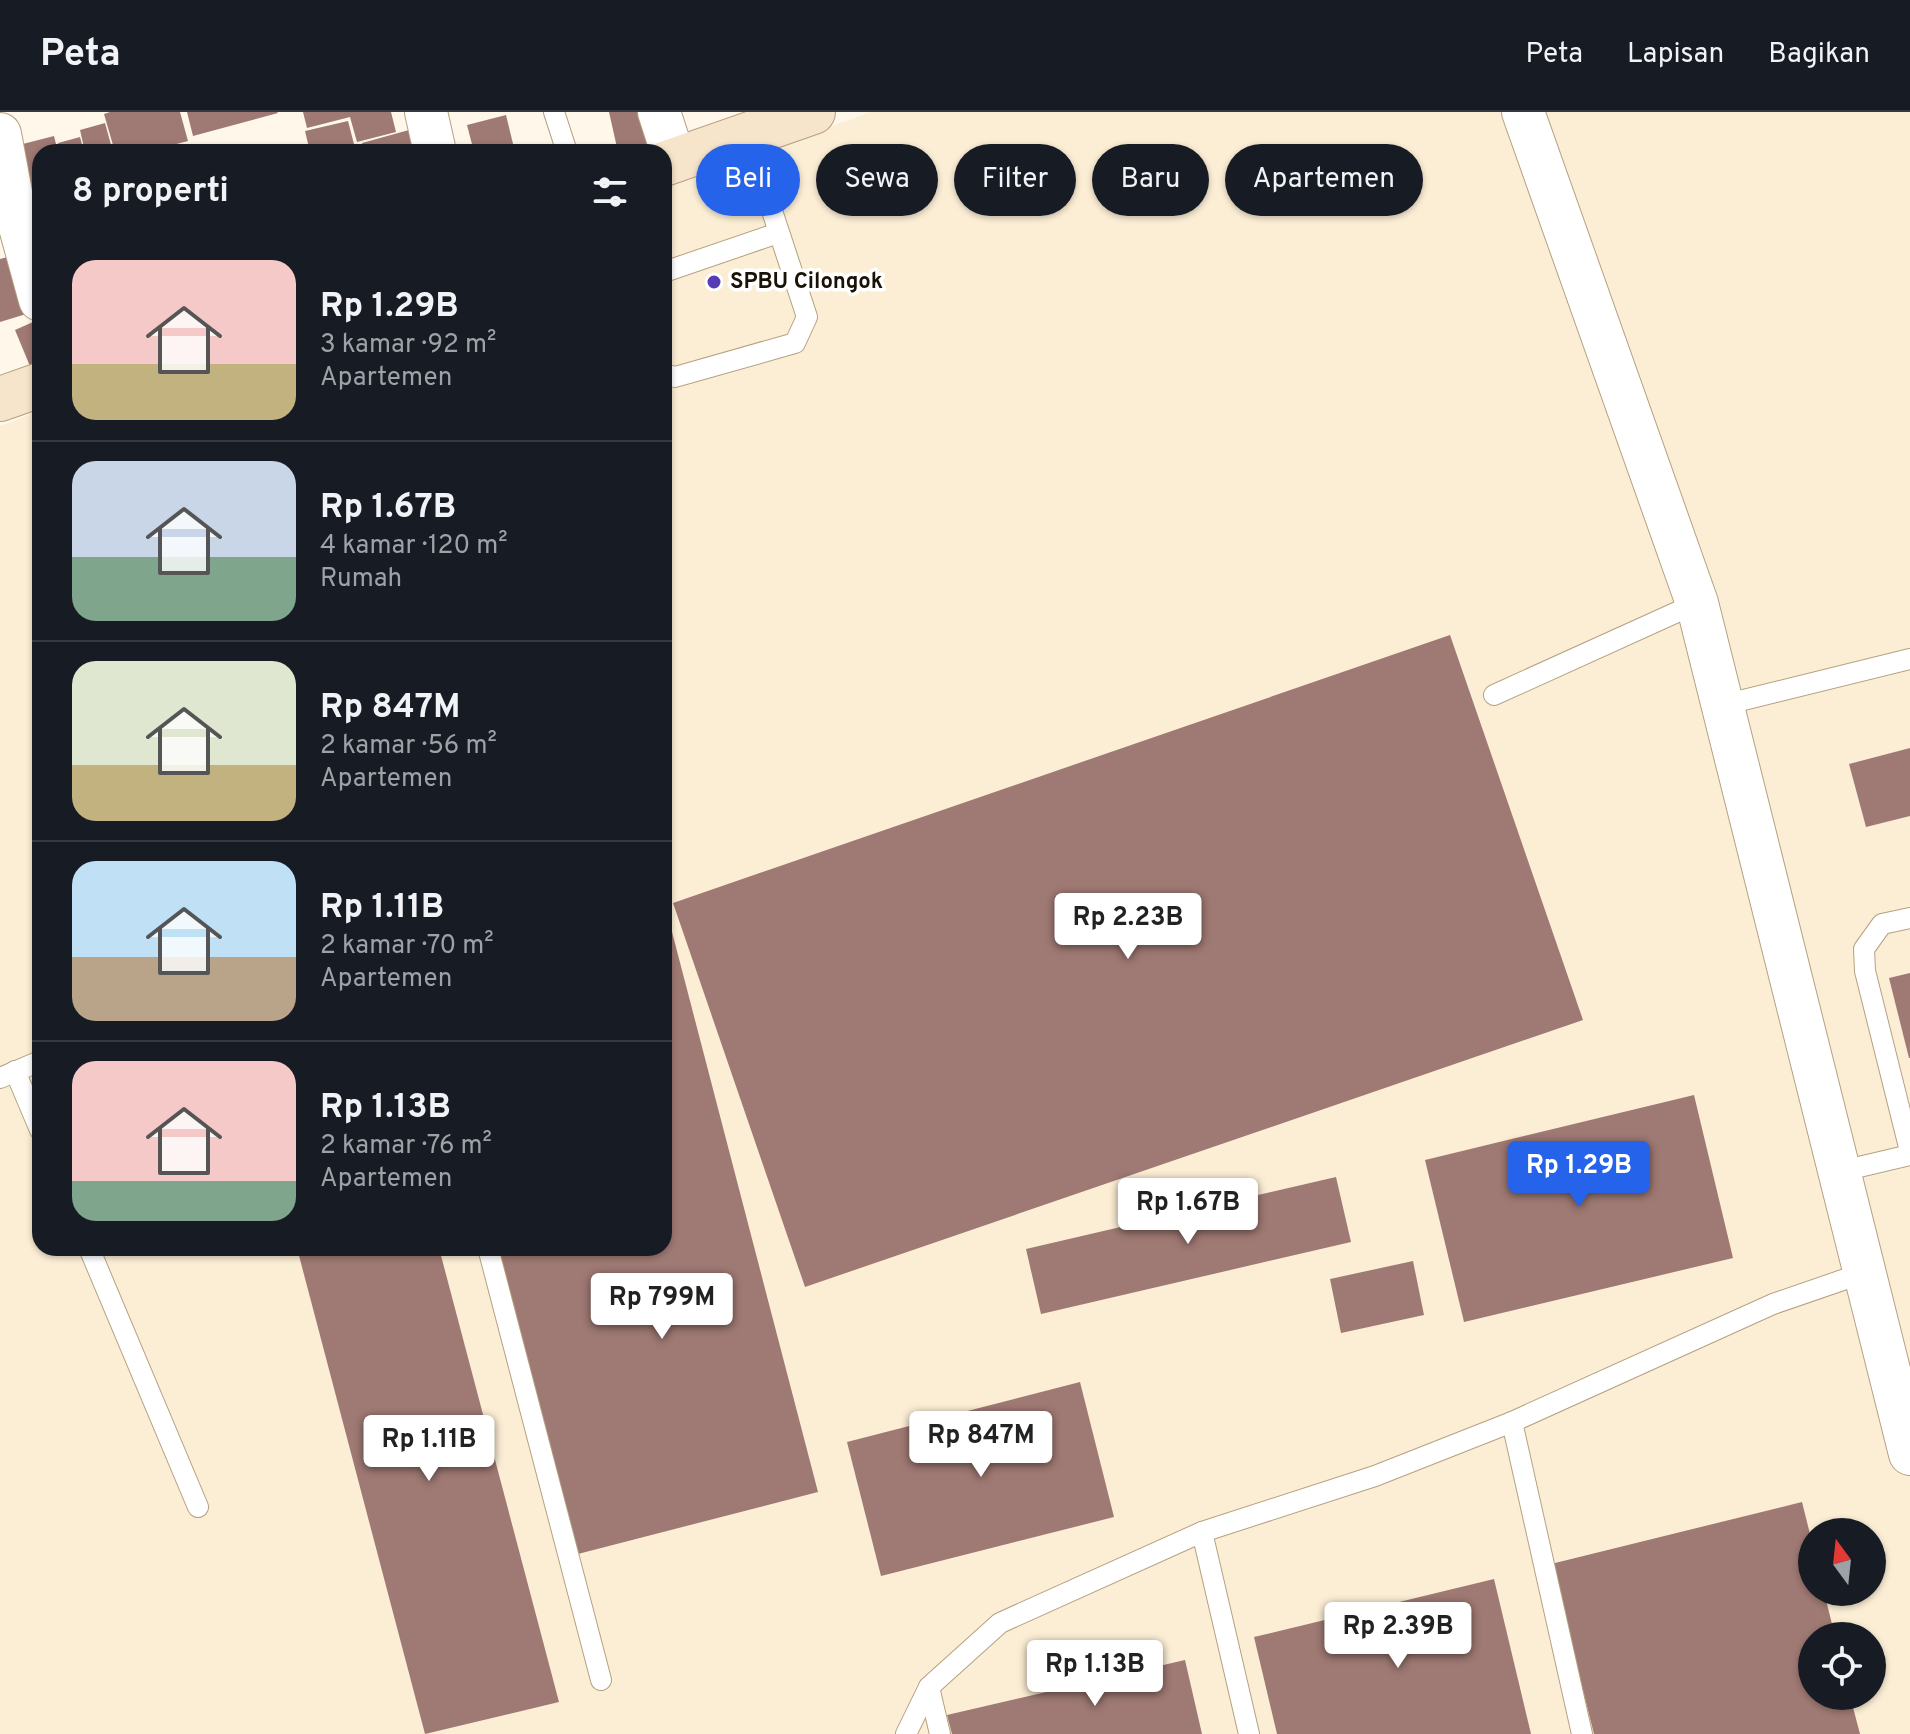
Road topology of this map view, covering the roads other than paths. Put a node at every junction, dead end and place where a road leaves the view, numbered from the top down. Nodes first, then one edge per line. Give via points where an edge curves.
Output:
1 (426, 112) edge
2 (554, 112) edge
3 (659, 112) edge
4 (813, 112) edge
5 (1523, 112) edge
6 (0, 134) edge
7 (747, 135) junction
8 (433, 144) edge
9 (564, 144) edge
10 (665, 144) edge
11 (672, 161) edge
12 (6, 200) edge
13 (778, 233) junction
14 (672, 269) edge
15 (32, 276) edge
16 (672, 376) edge
17 (32, 388) edge
18 (0, 399) edge
19 (1697, 603) junction
20 (1910, 659) edge
21 (1494, 695) dead end
22 (1723, 705) junction
23 (1910, 918) edge
24 (32, 1064) edge
25 (8, 1075) edge
26 (32, 1116) edge
27 (1910, 1153) edge
28 (1842, 1171) junction
29 (92, 1256) edge
30 (490, 1256) edge
31 (1863, 1273) junction
32 (1512, 1422) junction
33 (1910, 1454) edge
34 (198, 1507) dead end
35 (1202, 1532) junction
36 (601, 1680) dead end
37 (929, 1687) junction
38 (906, 1734) edge
39 (940, 1734) edge
40 (1249, 1734) edge
41 (1582, 1734) edge

1 - 8 street
2 - 9 lane
3 - 10 street
4 - 7 main road
5 - 19 street
6 - 12 street
7 - 11 main road
7 - 13 lane
12 - 15 street
13 - 14 lane
13 - 16 lane via 807,317 795,343
17 - 18 main road
19 - 21 lane
19 - 22 street
20 - 22 lane
22 - 28 street
23 - 27 lane via 1882,924 1864,949
24 - 25 lane
25 - 26 lane
27 - 28 lane
28 - 31 street
29 - 34 lane
30 - 36 lane
31 - 32 lane via 1773,1304
31 - 33 street
32 - 35 lane via 1375,1476
32 - 41 lane
35 - 37 lane via 1000,1623
35 - 40 lane
37 - 38 lane
37 - 39 lane

